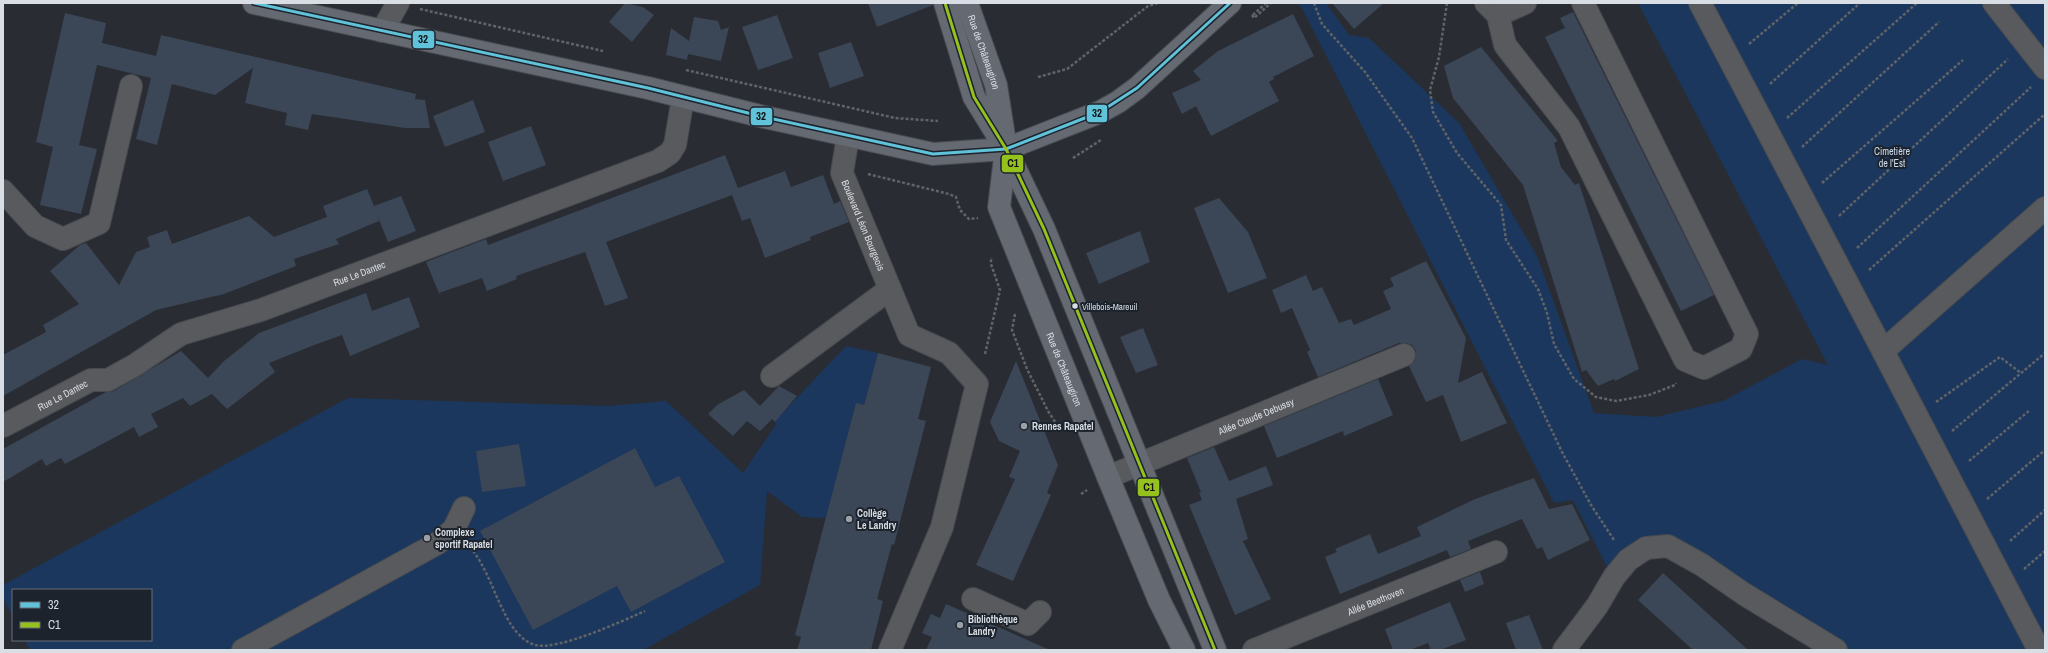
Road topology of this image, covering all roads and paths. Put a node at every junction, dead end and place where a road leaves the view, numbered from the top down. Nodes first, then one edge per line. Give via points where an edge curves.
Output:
1 (254, 3) edge
2 (398, 3) edge
3 (945, 3) edge
4 (967, 3) edge
5 (1158, 3) edge
6 (1260, 3) edge
7 (1266, 3) edge
8 (1271, 3) edge
9 (1314, 3) edge
10 (1447, 3) edge
11 (1525, 3) edge
12 (1583, 3) edge
13 (1700, 3) edge
14 (1798, 3) edge
15 (1860, 3) edge
16 (1917, 3) edge
17 (1994, 3) edge
18 (1238, 6) edge
19 (1263, 6) junction
20 (1492, 9) edge
21 (1252, 15) junction
22 (1939, 22) dead end
23 (382, 31) junction
24 (2025, 43) junction
25 (1744, 48) dead end
26 (1963, 60) dead end
27 (1038, 77) dead end
28 (2039, 77) edge
29 (131, 86) dead end
30 (683, 98) junction
31 (1752, 100) junction
32 (2045, 114) edge
33 (1769, 134) junction
34 (848, 136) junction
35 (1107, 137) dead end
36 (1006, 149) junction
37 (1796, 152) dead end
38 (1073, 158) dead end
39 (861, 172) dead end
40 (3, 191) edge
41 (1803, 199) junction
42 (2045, 208) edge
43 (983, 221) dead end
44 (1821, 233) junction
45 (992, 250) dead end
46 (1838, 266) junction
47 (1850, 287) junction
48 (890, 290) junction
49 (1883, 351) junction
50 (2045, 354) edge
51 (984, 355) dead end
52 (1404, 355) dead end
53 (1685, 360) junction
54 (2021, 373) junction
55 (772, 376) dead end
56 (2030, 410) dead end
57 (1917, 416) junction
58 (3, 426) edge
59 (1933, 447) junction
60 (2045, 450) edge
61 (1140, 463) junction
62 (1108, 477) junction
63 (1948, 478) junction
64 (464, 508) dead end
65 (2045, 510) edge
66 (1968, 515) junction
67 (454, 529) junction
68 (1496, 552) dead end
69 (1990, 558) junction
70 (1628, 560) junction
71 (973, 599) dead end
72 (645, 611) dead end
73 (1040, 612) dead end
74 (243, 650) edge
75 (890, 650) edge
76 (1184, 650) edge
77 (1215, 650) edge
78 (1254, 650) edge
79 (1564, 650) edge
80 (1836, 650) edge
81 (2039, 650) edge

1 - 23 main road
2 - 23 street
3 - 36 main road, Rue de Châteaugiron via 974,97
4 - 36 main road, Rue de Châteaugiron via 996,85
5 - 27 path via 1148,6 1067,69
6 - 19 path
7 - 19 path
8 - 21 path via 1254,18
9 - 70 path via 1322,24 1365,72 1412,138 1562,452 1591,505
10 - 53 path via 1439,57 1430,90 1433,112 1457,153 1501,205 1506,240 1538,290 1547,312 1554,344 1574,379 1596,397 1616,401 1649,395 1675,385
11 - 20 street
12 - 53 street via 1747,334 1741,349 1704,368
13 - 31 street
14 - 25 path
15 - 31 path
16 - 33 path
17 - 24 street
18 - 21 path
18 - 36 main road via 1118,102 1100,112
19 - 21 path
20 - 53 street via 1505,45 1569,127
22 - 37 path
23 - 30 main road via 648,88
24 - 28 street
24 - 44 path
26 - 41 path
28 - 46 path
29 - 40 street via 98,223 63,239 35,226
30 - 34 main road
30 - 58 street, Rue Le Dantec via 675,145 670,153 658,161 261,310 181,334 108,380 91,380
31 - 33 street
32 - 47 path
33 - 41 street
34 - 36 main road via 933,154
34 - 48 street, Boulevard Léon Bourgeois via 842,173
35 - 38 path
36 - 61 main road, Rue de Châteaugiron via 1044,229
36 - 62 main road, Rue de Châteaugiron via 1000,207
39 - 43 path via 949,194 956,197 960,210 969,219 978,218
41 - 44 street
42 - 49 street
44 - 46 street
45 - 51 path via 991,264 1000,290
46 - 47 street
47 - 49 street
48 - 55 street
48 - 75 street, Boulevard Léon Bourgeois via 909,334 949,353 977,384 942,527
49 - 57 street
50 - 54 path
52 - 61 street, Allée Claude Debussy
54 - 57 path via 2000,357
54 - 59 path
56 - 63 path
57 - 59 street
59 - 63 street
60 - 66 path
61 - 62 street, Allée Claude Debussy
61 - 77 main road, Rue de Châteaugiron
62 - 76 main road, Rue de Châteaugiron via 1159,600
63 - 66 street
64 - 67 street
65 - 69 path
66 - 69 street
67 - 72 path via 478,557 504,613 516,632 535,645 554,646
67 - 74 street via 438,543
68 - 78 street, Allée Beethoven
69 - 81 street
70 - 79 street
70 - 80 street via 1646,548 1668,546
71 - 73 street via 1028,624

